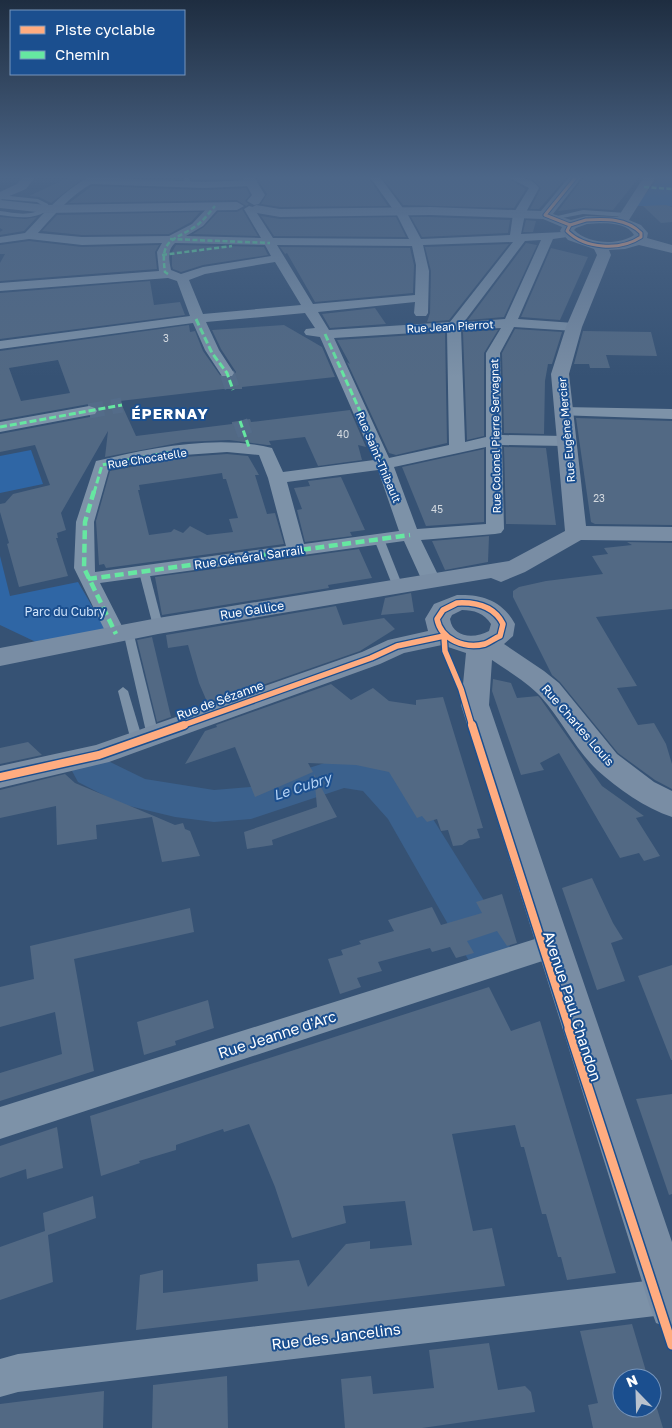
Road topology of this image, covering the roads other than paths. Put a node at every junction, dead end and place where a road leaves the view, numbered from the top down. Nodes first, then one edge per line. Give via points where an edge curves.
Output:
1 (270, 243) edge
2 (167, 244) edge
3 (236, 244) edge
4 (417, 244) edge
5 (515, 244) edge
6 (546, 244) edge
7 (594, 244) edge
8 (625, 244) edge
9 (659, 244) edge
10 (600, 245) junction
11 (672, 249) edge
12 (188, 252) junction
13 (162, 255) junction
14 (279, 258) junction
15 (203, 271) junction
16 (168, 274) junction
17 (182, 278) junction
18 (0, 287) edge
19 (422, 298) junction
20 (309, 310) junction
21 (290, 312) junction
22 (196, 319) junction
23 (510, 323) junction
24 (454, 326) junction
25 (574, 327) junction
26 (422, 328) junction
27 (325, 334) junction
28 (0, 345) edge
29 (227, 373) tunnel mouth
30 (82, 412) tunnel mouth
31 (563, 412) junction
32 (672, 414) edge
33 (0, 427) edge
34 (495, 440) junction
35 (565, 441) junction
36 (457, 448) junction
37 (384, 464) junction
38 (277, 478) junction
39 (495, 529) joint
40 (576, 533) junction
41 (410, 535) junction
42 (671, 536) edge
43 (379, 539) junction
44 (297, 550) junction
45 (517, 567) junction
46 (144, 572) junction
47 (88, 580) junction
48 (431, 581) junction
49 (398, 587) junction
50 (460, 603) junction
51 (490, 608) junction
52 (158, 626) junction
53 (122, 632) junction
54 (444, 636) junction
55 (0, 639) edge
56 (483, 644) junction
57 (40, 650) junction
58 (0, 657) edge
59 (123, 691) dead end
60 (145, 739) junction
61 (0, 777) edge
62 (672, 805) edge
63 (554, 946) junction
64 (0, 1123) edge
65 (671, 1300) edge
66 (0, 1378) edge

1 - 14 street, Rue Saint-Thibault
2 - 13 street
3 - 12 street
4 - 19 street via 422,259
5 - 24 street
6 - 23 street, Rue Colonel Pierre Servagnat
7 - 10 main road
8 - 10 main road
9 - 11 main road
10 - 25 main road, Rue Eugène Mercier via 604,255
12 - 13 street
12 - 15 street
13 - 16 street
14 - 15 street
14 - 20 street, Rue Saint-Thibault
15 - 17 street
16 - 17 street
16 - 18 street
17 - 22 street
19 - 20 street
19 - 26 street
20 - 21 street
20 - 27 street, Rue Saint-Thibault
21 - 22 street
21 - 27 street via 301,318 313,333
22 - 28 street
22 - 29 street via 212,353
23 - 24 street, Rue Jean Pierrot
23 - 25 street, Rue Jean Pierrot
23 - 34 street, Rue Colonel Pierre Servagnat via 494,353
24 - 26 street, Rue Jean Pierrot
24 - 36 street
25 - 31 main road, Rue Eugène Mercier via 560,374
26 - 27 street, Rue Jean Pierrot
27 - 37 street, Rue Saint-Thibault
30 - 33 street
31 - 32 street
31 - 35 main road, Rue Eugène Mercier
34 - 35 street
34 - 36 street
34 - 39 street, Rue Colonel Pierre Servagnat
35 - 40 main road, Rue Eugène Mercier
36 - 37 street
37 - 38 street
37 - 41 street, Rue Saint-Thibault
38 - 44 street, Rue Chocatelle
38 - 47 street, Rue Chocatelle via 266,451 248,444 171,452 102,465 86,522 84,568
39 - 41 street, Rue Général Sarrail
40 - 42 main road
40 - 45 main road
41 - 43 street, Rue Général Sarrail
41 - 48 street, Rue Saint-Thibault
43 - 44 street, Rue Général Sarrail
43 - 49 lane
44 - 46 street, Rue Général Sarrail
45 - 48 main road, Rue Gallice
45 - 50 main road via 474,590
45 - 51 main road via 495,595
46 - 47 street, Rue Général Sarrail
46 - 52 lane
47 - 53 street, Rue Chocatelle
48 - 49 main road, Rue Gallice
48 - 50 main road
49 - 52 main road, Rue Gallice
50 - 51 main road
50 - 54 main road via 443,610 437,618 437,627
51 - 56 main road via 501,618 503,630 500,636
52 - 53 main road, Rue Gallice
53 - 57 main road, Rue Gallice
53 - 60 lane
54 - 56 main road via 462,644
54 - 60 main road, Rue de Sézanne via 396,646 372,658
55 - 57 main road, Rue Gallice
56 - 62 main road, Rue Charles Louis via 550,690 607,762 644,790
56 - 63 main road, Avenue Paul Chandon via 475,705
57 - 58 main road, Rue Gallice
59 - 60 lane
60 - 61 main road, Rue de Sézanne via 99,755
63 - 64 street, Rue Jeanne d'Arc
63 - 65 main road, Avenue Paul Chandon
65 - 66 street, Rue des Jancelins via 18,1373

